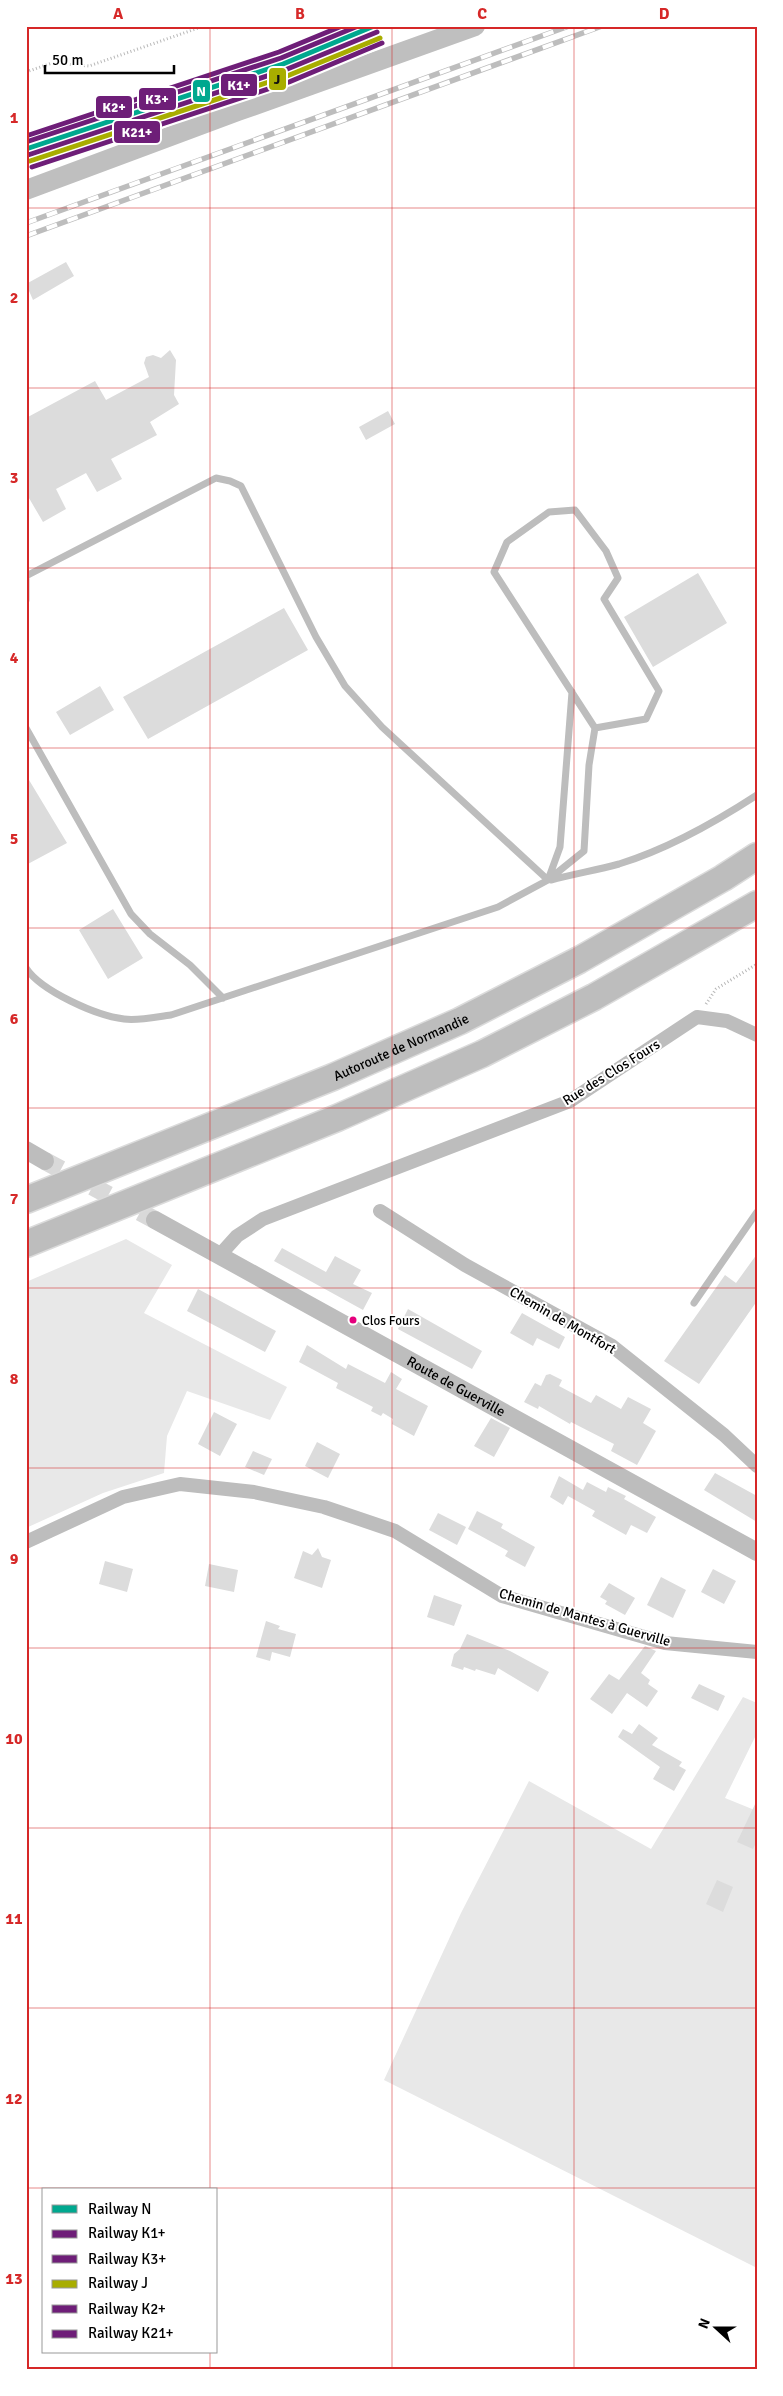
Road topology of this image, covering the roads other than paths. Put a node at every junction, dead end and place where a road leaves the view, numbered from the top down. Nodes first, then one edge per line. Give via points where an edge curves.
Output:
1 (475, 26) edge
2 (26, 190) edge
3 (26, 576) edge
4 (26, 600) edge
5 (572, 692) junction
6 (26, 728) edge
7 (595, 728) junction
8 (757, 795) edge
9 (757, 856) edge
10 (548, 880) junction
11 (757, 904) edge
12 (26, 968) edge
13 (223, 998) junction
14 (757, 1035) edge
15 (26, 1150) edge
16 (45, 1161) tunnel mouth
17 (26, 1200) edge
18 (380, 1211) dead end
19 (757, 1212) edge
20 (155, 1220) tunnel mouth
21 (26, 1244) edge
22 (218, 1256) junction
23 (694, 1303) dead end
24 (757, 1466) edge
25 (26, 1542) edge
26 (757, 1552) edge
27 (757, 1652) edge

1 - 2 main road
3 - 4 lane
3 - 10 lane via 216,478 241,486 316,637 345,686 382,727
5 - 7 lane
5 - 7 lane via 494,572 507,542 549,512 575,510 606,551 618,578 604,599 659,691 646,719
5 - 10 lane via 560,847
6 - 13 lane via 131,914
7 - 10 lane via 589,765 584,851
8 - 10 lane via 677,841 620,863
9 - 17 highway, Autoroute de Normandie via 579,960 460,1020 333,1077
10 - 13 lane via 498,907
11 - 21 highway via 603,992 482,1054 337,1118
12 - 13 lane via 32,976 81,1007 125,1020 170,1015
14 - 22 street, Rue des Clos Fours via 727,1022 697,1017 570,1101 257,1222 237,1236
15 - 16 street
18 - 24 street, Chemin de Montfort via 465,1265 612,1346 724,1435
19 - 23 lane
20 - 22 street, Route de Guerville
22 - 26 street, Route de Guerville
25 - 27 street, Chemin de Mantes à Guerville via 123,1497 180,1484 254,1492 324,1507 395,1531 502,1596 665,1643

